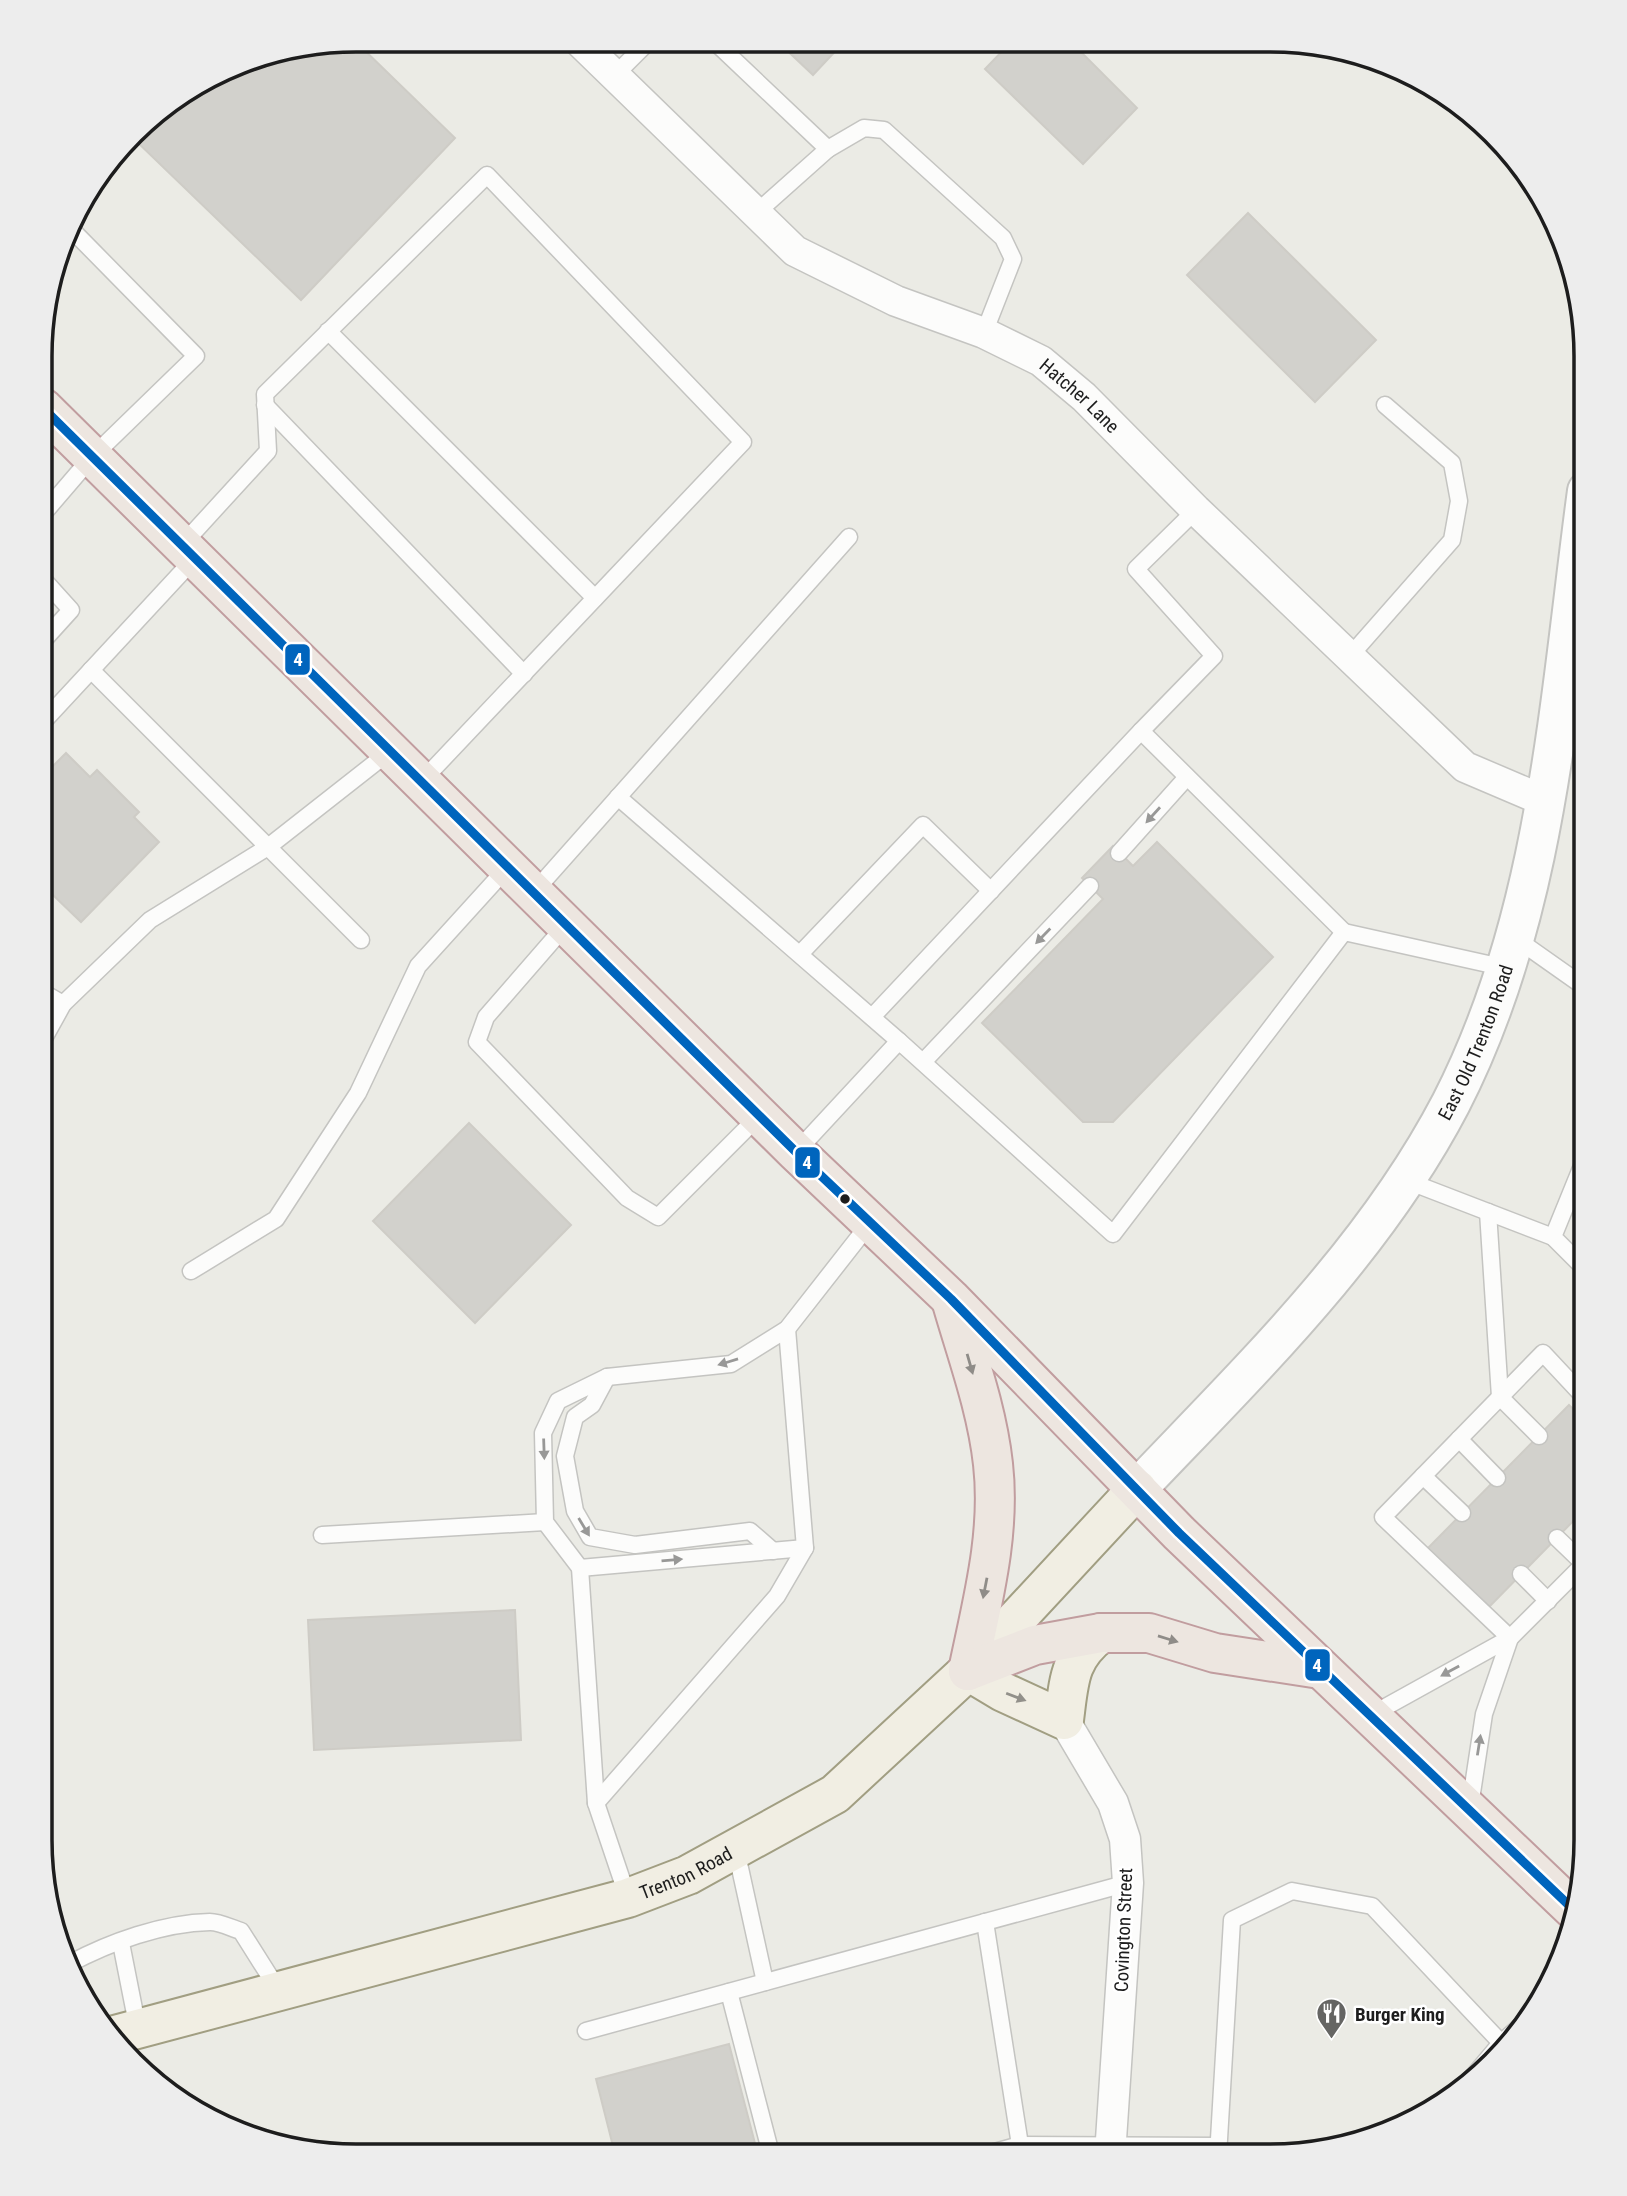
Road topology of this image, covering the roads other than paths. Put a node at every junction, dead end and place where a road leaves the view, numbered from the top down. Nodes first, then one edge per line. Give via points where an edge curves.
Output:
1 (590, 52) edge
2 (638, 52) edge
3 (726, 52) edge
4 (614, 76) junction
5 (828, 149) junction
6 (755, 214) junction
7 (78, 236) edge
8 (328, 331) junction
9 (984, 333) junction
10 (265, 405) junction
11 (1385, 405) dead end
12 (52, 417) edge
13 (91, 458) junction
14 (52, 504) edge
15 (1196, 510) junction
16 (849, 537) dead end
17 (188, 552) junction
18 (52, 589) edge
19 (595, 598) junction
20 (1574, 608) edge
21 (52, 631) edge
22 (1350, 656) junction
23 (91, 670) junction
24 (524, 674) junction
25 (52, 712) edge
26 (1141, 732) junction
27 (389, 752) junction
28 (1187, 777) junction
29 (420, 783) junction
30 (618, 797) junction
31 (1547, 802) junction
32 (268, 847) junction
33 (1119, 853) dead end
34 (520, 881) junction
35 (1090, 886) dead end
36 (990, 891) junction
37 (566, 925) junction
38 (1345, 932) junction
39 (361, 940) dead end
40 (1511, 953) junction
41 (800, 954) junction
42 (1574, 982) edge
43 (52, 998) edge
44 (63, 1004) junction
45 (872, 1017) junction
46 (52, 1024) edge
47 (899, 1041) junction
48 (923, 1062) junction
49 (760, 1115) junction
50 (796, 1152) junction
51 (1405, 1180) junction
52 (1574, 1185) edge
53 (1488, 1212) junction
54 (870, 1223) junction
55 (1553, 1237) junction
56 (1574, 1258) edge
57 (191, 1271) dead end
58 (951, 1299) junction
59 (787, 1329) junction
60 (607, 1377) junction
61 (1574, 1386) edge
62 (1500, 1397) junction
63 (1539, 1436) dead end
64 (1459, 1439) junction
65 (1423, 1476) junction
66 (1497, 1478) dead end
67 (1137, 1489) junction
68 (1462, 1513) dead end
69 (545, 1522) junction
70 (322, 1535) dead end
71 (1557, 1538) dead end
72 (805, 1548) junction
73 (773, 1551) junction
74 (1574, 1553) edge
75 (580, 1569) junction
76 (1521, 1574) dead end
77 (1574, 1574) edge
78 (1548, 1601) junction
79 (1101, 1633) junction
80 (1510, 1638) junction
81 (1320, 1669) junction
82 (968, 1671) junction
83 (1369, 1716) junction
84 (1064, 1720) junction
85 (596, 1803) junction
86 (1469, 1813) junction
87 (736, 1850) junction
88 (1128, 1882) junction
89 (628, 1898) junction
90 (1567, 1904) edge
91 (985, 1922) junction
92 (121, 1943) junction
93 (78, 1960) edge
94 (765, 1982) junction
95 (279, 1991) junction
96 (729, 1992) junction
97 (586, 2031) dead end
98 (125, 2033) edge
99 (1499, 2040) edge
100 (768, 2144) edge
101 (1020, 2144) edge
102 (1111, 2144) edge
103 (1218, 2144) edge

1 - 4 street, Hatcher Lane
2 - 4 lane
3 - 5 lane
4 - 6 street, Hatcher Lane
5 - 6 lane
5 - 9 lane via 864,128 884,130 1003,238 1013,259
6 - 9 street, Hatcher Lane via 795,251 829,269 896,301
7 - 13 lane via 196,356
8 - 10 lane via 265,394
8 - 19 lane
8 - 19 lane via 486,175 743,442
9 - 15 street, Hatcher Lane via 1041,361 1084,397
10 - 17 lane via 268,451
10 - 24 lane
11 - 22 lane via 1452,463 1459,501 1452,540
12 - 13 highway
13 - 14 lane
13 - 17 highway
15 - 22 street, Hatcher Lane
15 - 26 lane via 1136,569 1214,656
16 - 30 lane
17 - 23 lane
17 - 27 highway
18 - 21 lane via 71,610
19 - 24 lane
20 - 31 street, East Old Trenton Road
22 - 31 street, Hatcher Lane via 1465,767
23 - 25 lane
23 - 32 lane
24 - 29 lane
26 - 28 lane
26 - 36 lane
27 - 29 highway
27 - 32 lane
28 -> 33 lane
28 - 38 lane
29 - 34 highway
30 - 34 lane
30 - 41 lane
31 - 40 street, East Old Trenton Road
32 - 39 lane
32 - 44 lane via 150,920
34 - 37 highway
34 - 57 lane via 418,966 358,1093 276,1219
35 -> 48 lane
36 - 41 lane via 923,825
36 - 45 lane
37 - 49 highway
37 - 49 lane via 486,1017 477,1042 627,1198 658,1217
38 - 40 lane
38 - 48 lane via 1113,1234
40 - 42 lane
40 - 51 street, East Old Trenton Road via 1451,1103
41 - 45 lane
43 - 44 lane
44 - 46 lane
45 - 47 lane
47 - 48 lane
47 - 50 lane
49 - 50 highway
50 - 54 highway
51 - 53 lane
51 - 67 street, East Old Trenton Road via 1322,1290
52 - 55 lane
53 - 55 lane
53 - 62 lane
54 - 58 highway
54 - 59 lane
55 - 56 lane
58 - 67 highway
58 -> 82 highway via 993,1462 995,1499 992,1554
59 -> 60 lane via 731,1364
59 - 72 lane
60 -> 69 lane via 558,1401 543,1433
60 -> 73 lane via 592,1405 575,1417 565,1456 575,1511 590,1537 635,1545 750,1531
61 - 62 lane via 1543,1353
62 - 63 lane
62 - 64 lane
64 - 65 lane
64 - 66 lane
65 - 68 lane
65 - 80 lane via 1383,1517
67 - 81 highway
67 - 82 main road, Trenton Road
69 - 70 lane
69 - 75 lane
71 - 74 lane
72 - 73 lane
72 - 85 lane via 777,1596
75 -> 73 lane
75 - 85 lane
76 - 78 lane
77 - 78 lane
78 - 80 lane
79 -> 81 highway via 1149,1633 1215,1653
79 - 82 highway via 1035,1645
79 - 84 main road via 1083,1647 1073,1665
80 -> 83 lane
86 -> 80 lane via 1484,1714
81 - 83 highway
82 -> 84 main road
82 - 87 main road, Trenton Road via 835,1794
83 - 86 highway
84 - 88 street, Covington Street via 1113,1803 1125,1839
85 - 89 lane
86 - 90 highway
87 - 89 main road, Trenton Road
87 - 94 lane
88 - 91 lane
88 - 102 street, Covington Street
89 - 95 main road, Trenton Road
91 - 94 lane
91 - 101 lane
92 - 93 lane
92 - 95 lane via 171,1926 213,1922 241,1931
92 - 98 lane
94 - 96 lane
95 - 98 main road, Trenton Road
96 - 97 lane
96 - 100 lane
99 - 103 lane via 1372,1906 1292,1891 1232,1920

